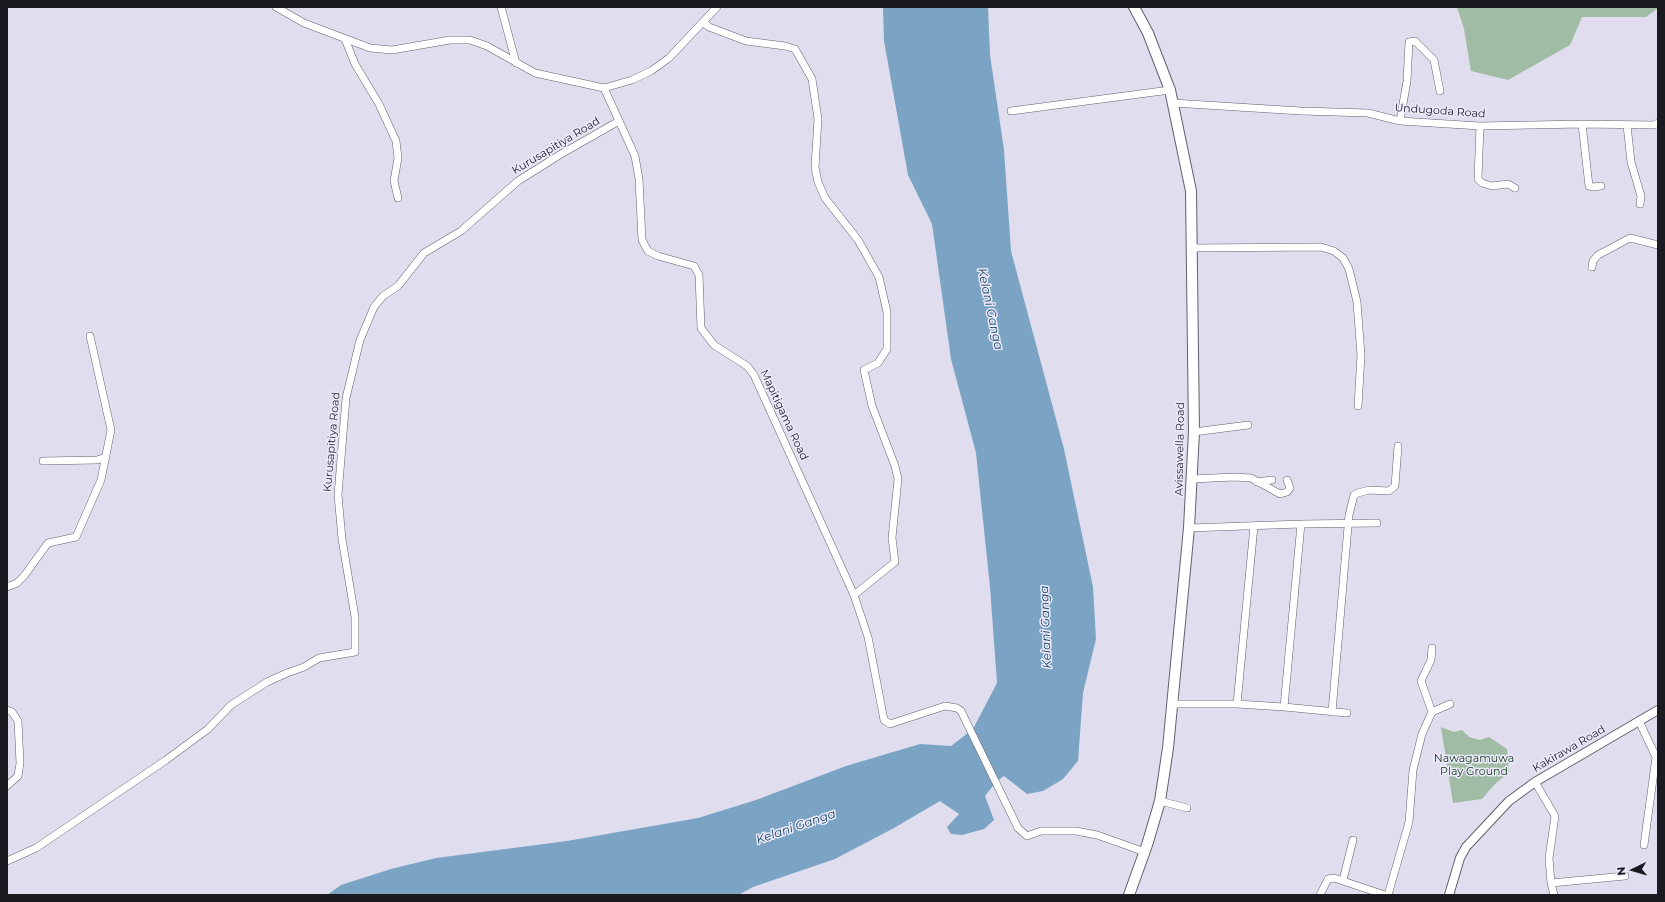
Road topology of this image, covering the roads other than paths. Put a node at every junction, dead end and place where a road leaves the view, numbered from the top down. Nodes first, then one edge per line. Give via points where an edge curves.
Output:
1 (276, 7) edge
2 (501, 7) edge
3 (717, 7) edge
4 (1134, 7) edge
5 (703, 22) junction
6 (345, 39) junction
7 (516, 63) junction
8 (604, 88) junction
9 (1170, 90) junction
10 (1440, 91) dead end
11 (1173, 103) junction
12 (1011, 111) dead end
13 (619, 121) junction
14 (1400, 121) junction
15 (1658, 123) edge
16 (1582, 124) junction
17 (1627, 125) junction
18 (1480, 126) junction
19 (1601, 186) dead end
20 (1515, 188) dead end
21 (398, 198) dead end
22 (1640, 204) dead end
23 (1658, 244) edge
24 (1191, 248) junction
25 (1592, 266) dead end
26 (90, 336) dead end
27 (1358, 406) dead end
28 (1248, 425) dead end
29 (1194, 432) junction
30 (1398, 446) dead end
31 (106, 457) junction
32 (43, 461) dead end
33 (1193, 479) junction
34 (1272, 480) dead end
35 (1287, 480) dead end
36 (1256, 482) junction
37 (1349, 523) junction
38 (1377, 523) dead end
39 (1300, 524) junction
40 (1254, 526) junction
41 (1189, 528) junction
42 (7, 587) edge
43 (854, 595) junction
44 (1432, 648) dead end
45 (1172, 704) junction
46 (1237, 704) junction
47 (1450, 704) dead end
48 (1284, 707) junction
49 (7, 710) edge
50 (1658, 710) edge
51 (1332, 712) junction
52 (1432, 712) junction
53 (1347, 713) dead end
54 (1639, 721) junction
55 (1535, 782) junction
56 (7, 786) edge
57 (1160, 800) junction
58 (1187, 808) dead end
59 (1353, 840) dead end
60 (1644, 845) dead end
61 (1145, 852) junction
62 (8, 859) edge
63 (1625, 876) dead end
64 (1343, 880) junction
65 (1551, 883) junction
66 (1129, 895) edge
67 (1320, 895) edge
68 (1386, 895) edge
69 (1449, 895) edge
70 (1554, 895) edge

1 - 6 street via 304,23
2 - 7 street
3 - 5 street
4 - 9 main road, Avissawella Road via 1148,32
5 - 8 street via 669,58 651,71 632,80
5 - 43 street via 709,27 746,41 785,46 795,50 812,79 818,119 815,167 818,182 825,198 858,240 879,276 887,312 887,349 878,363 864,370 872,406 898,479 892,538 895,562
6 - 7 street via 370,48 392,50 450,40 470,40 487,46
6 - 21 street via 355,64 379,104 396,141 398,158 394,181
7 - 8 street via 535,73
8 - 13 street, Mapitigama Road
9 - 11 main road, Avissawella Road
9 - 12 street
10 - 14 street via 1434,60 1415,41 1409,42 1407,81
11 - 14 street, Undugoda Road via 1301,112 1368,113
11 - 24 main road, Avissawella Road via 1191,191
13 - 43 street, Mapitigama Road via 635,156 638,171 642,240 648,251 694,266 699,275 702,328 714,345 747,366 754,375
13 - 62 street, Kurusapitiya Road via 518,182 461,230 424,253 398,286 383,296 374,307 360,340 346,398 338,496 342,539 355,617 355,652 319,658 304,667 266,682 231,705 208,729 166,760 36,848
14 - 18 street, Undugoda Road
15 - 17 street, Undugoda Road
16 - 17 street, Undugoda Road
16 - 18 street, Undugoda Road
16 - 19 street via 1589,186
17 - 22 street via 1631,162 1641,196
18 - 20 street via 1478,179 1492,186 1508,184
23 - 25 street via 1630,238 1598,255
24 - 27 street via 1321,247 1334,251 1343,258 1349,269 1357,302 1361,355
24 - 29 main road, Avissawella Road
26 - 31 street via 111,430
28 - 29 street
29 - 33 main road, Avissawella Road
30 - 37 street via 1395,486 1389,491 1369,490 1354,496
31 - 32 street via 97,460
31 - 42 street via 101,480 76,537 48,543 24,576 17,583
33 - 36 street via 1233,477 1251,478
33 - 41 main road, Avissawella Road
34 - 36 street
35 - 36 street via 1290,488 1280,494
37 - 38 street
37 - 39 street
37 - 51 street
39 - 40 street
39 - 48 street
40 - 41 street
40 - 46 street
41 - 45 main road, Avissawella Road
43 - 61 street, Mapitigama Road via 868,637 884,720 890,724 945,706 957,708 961,711 1018,828 1028,836 1041,831 1076,831 1097,835
44 - 52 street via 1431,660 1420,681
45 - 46 street
45 - 57 main road, Avissawella Road
46 - 48 street
47 - 52 street
48 - 51 street
49 - 56 street via 12,712 18,721 20,763 18,776
50 - 54 street, Kakirawa Road
51 - 53 street
52 - 68 street via 1422,734 1413,770 1409,822
54 - 55 street, Kakirawa Road
54 - 60 street via 1656,758
55 - 65 street via 1555,816 1549,858
55 - 69 street, Kakirawa Road via 1510,801 1466,847
57 - 58 street
57 - 61 main road, Avissawella Road
59 - 64 street
61 - 66 main road, Avissawella Road
63 - 65 street
64 - 67 street via 1328,879
64 - 68 street
65 - 70 street

